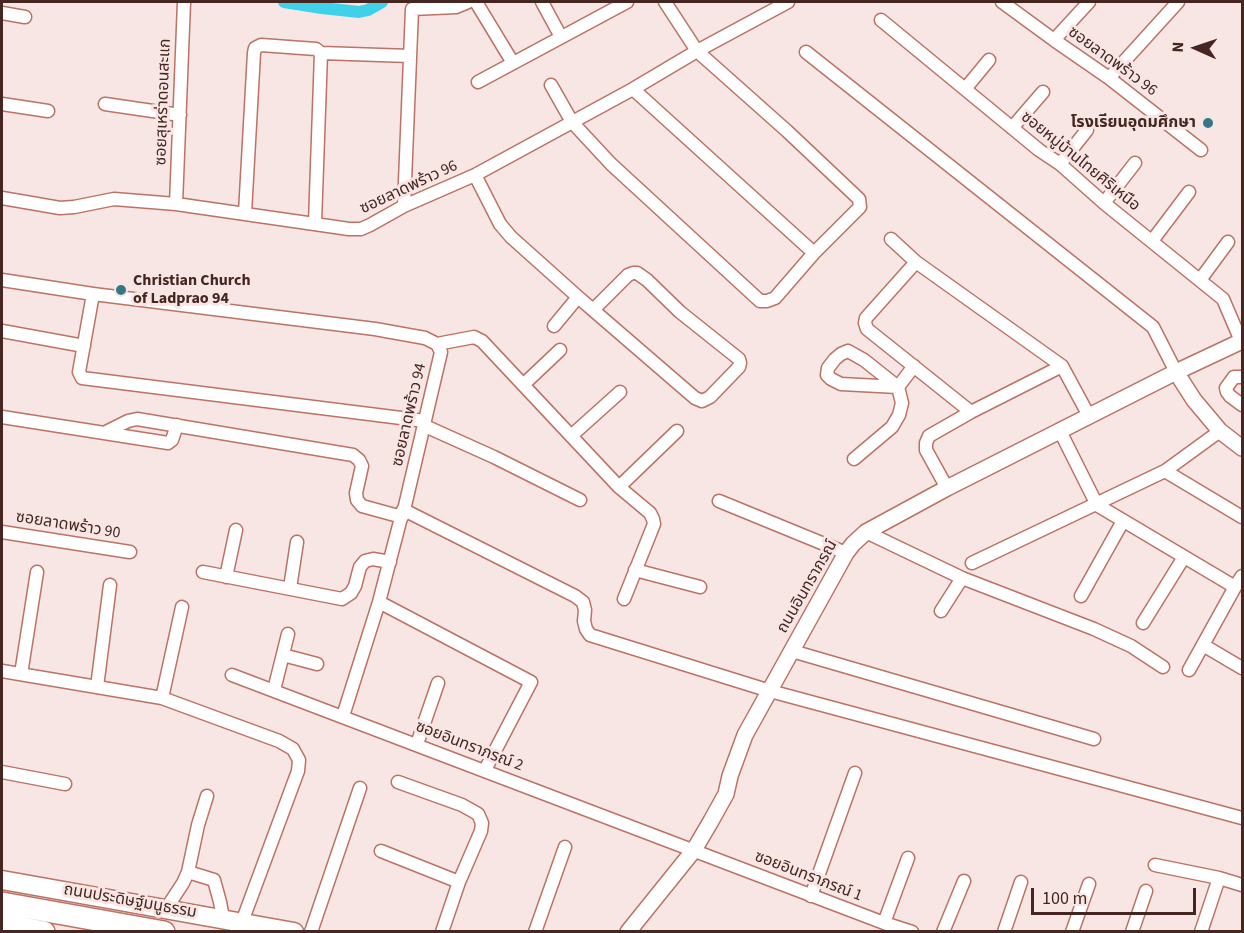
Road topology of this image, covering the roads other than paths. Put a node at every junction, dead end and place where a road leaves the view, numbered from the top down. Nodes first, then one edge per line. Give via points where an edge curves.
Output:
1 (184, 2) edge
2 (468, 2) edge
3 (476, 2) edge
4 (542, 2) edge
5 (627, 2) edge
6 (665, 2) edge
7 (788, 2) edge
8 (1002, 2) edge
9 (1089, 2) edge
10 (1178, 2) edge
11 (608, 6) edge
12 (2, 14) edge
13 (25, 17) dead end
14 (881, 20) dead end
15 (561, 37) junction
16 (1053, 40) junction
17 (697, 51) junction
18 (806, 52) dead end
19 (321, 53) junction
20 (410, 56) junction
21 (989, 60) dead end
22 (513, 63) junction
23 (1109, 78) junction
24 (478, 82) dead end
25 (551, 85) dead end
26 (633, 89) junction
27 (965, 89) junction
28 (1043, 92) dead end
29 (2, 104) edge
30 (105, 104) dead end
31 (48, 111) dead end
32 (180, 115) junction
33 (572, 122) junction
34 (1012, 128) junction
35 (1087, 130) dead end
36 (1201, 150) dead end
37 (1135, 163) dead end
38 (1060, 164) junction
39 (475, 175) junction
40 (1189, 192) dead end
41 (2, 198) edge
42 (1104, 203) junction
43 (176, 204) junction
44 (404, 206) junction
45 (245, 213) junction
46 (315, 224) junction
47 (891, 239) dead end
48 (1152, 241) junction
49 (1228, 242) dead end
50 (814, 253) junction
51 (916, 262) junction
52 (2, 280) edge
53 (1200, 280) junction
54 (93, 294) junction
55 (578, 297) junction
56 (593, 310) junction
57 (554, 326) dead end
58 (2, 331) edge
59 (1242, 341) edge
60 (437, 344) junction
61 (84, 346) junction
62 (560, 350) dead end
63 (914, 366) junction
64 (1062, 366) junction
65 (1176, 372) junction
66 (1242, 377) edge
67 (523, 385) junction
68 (898, 387) junction
69 (620, 392) dead end
70 (1242, 405) edge
71 (971, 412) junction
72 (1089, 416) junction
73 (2, 417) edge
74 (425, 424) junction
75 (177, 425) junction
76 (677, 430) dead end
77 (1060, 430) junction
78 (1220, 431) junction
79 (104, 433) junction
80 (571, 436) junction
81 (1242, 448) edge
82 (854, 459) dead end
83 (1166, 471) junction
84 (619, 487) junction
85 (947, 489) junction
86 (580, 500) dead end
87 (719, 501) dead end
88 (1096, 505) junction
89 (403, 513) junction
90 (1242, 517) edge
91 (1123, 521) junction
92 (236, 530) dead end
93 (2, 532) edge
94 (866, 532) junction
95 (297, 542) dead end
96 (130, 552) dead end
97 (846, 553) junction
98 (1184, 557) junction
99 (390, 562) junction
100 (972, 564) dead end
101 (635, 570) junction
102 (37, 572) dead end
103 (203, 572) dead end
104 (226, 577) junction
105 (962, 578) junction
106 (1239, 582) edge
107 (110, 585) dead end
108 (700, 587) dead end
109 (290, 588) junction
110 (1081, 596) dead end
111 (624, 599) dead end
112 (379, 602) junction
113 (182, 607) dead end
114 (941, 611) dead end
115 (1143, 623) dead end
116 (288, 634) dead end
117 (1203, 645) junction
118 (792, 651) junction
119 (283, 655) junction
120 (318, 664) dead end
121 (1163, 667) dead end
122 (1242, 669) edge
123 (1189, 670) dead end
124 (2, 671) edge
125 (21, 674) junction
126 (232, 675) dead end
127 (438, 682) dead end
128 (97, 687) junction
129 (274, 690) junction
130 (770, 691) junction
131 (162, 698) junction
132 (343, 716) junction
133 (1094, 739) dead end
134 (417, 744) junction
135 (485, 770) junction
136 (2, 772) edge
137 (855, 772) dead end
138 (398, 782) dead end
139 (65, 784) dead end
140 (360, 788) dead end
141 (207, 796) dead end
142 (1242, 818) edge
143 (565, 848) dead end
144 (694, 850) junction
145 (381, 851) dead end
146 (908, 858) dead end
147 (1155, 865) dead end
148 (188, 872) junction
149 (1219, 878) junction
150 (2, 880) edge
151 (964, 881) dead end
152 (459, 882) junction
153 (1021, 882) dead end
154 (1089, 884) dead end
155 (1242, 885) edge
156 (1146, 891) dead end
157 (811, 896) junction
158 (2, 903) edge
159 (166, 909) junction
160 (223, 918) junction
161 (242, 922) junction
162 (884, 923) junction
163 (2, 924) edge
164 (905, 931) edge
165 (44, 932) edge
166 (164, 932) edge
167 (294, 932) edge
168 (311, 932) edge
169 (442, 932) edge
170 (535, 932) edge
171 (628, 932) edge
172 (943, 932) edge
173 (1004, 932) edge
174 (1072, 932) edge
175 (1132, 932) edge
176 (1201, 932) edge

1 - 32 street, ซอยสุเหร่าดอนสะแก
2 - 20 street via 441,9 412,9
3 - 22 street
4 - 15 street
5 - 11 street
6 - 17 street
7 - 17 street, ซอยลาดพร้าว 96
8 - 16 street, ซอยลาดพร้าว 96
9 - 16 street
10 - 23 street
11 - 15 street
12 - 13 street
14 - 27 street, ซอยหมู่บ้านไทยศิริเหนือ
15 - 22 street
16 - 23 street, ซอยลาดพร้าว 96
17 - 26 street, ซอยลาดพร้าว 96
17 - 50 street via 860,199 860,207
18 - 65 street via 1153,327
19 - 20 street
19 - 45 street via 316,49 261,45 255,48
19 - 46 street
20 - 44 street
21 - 27 street
22 - 24 street
23 - 36 street, ซอยลาดพร้าว 96
25 - 33 street
26 - 33 street, ซอยลาดพร้าว 96
26 - 50 street
27 - 34 street, ซอยหมู่บ้านไทยศิริเหนือ
28 - 34 street
29 - 31 street
30 - 32 street
32 - 43 street, ซอยสุเหร่าดอนสะแก
33 - 39 street, ซอยลาดพร้าว 96
33 - 50 street via 611,164 760,301 775,298
34 - 38 street, ซอยหมู่บ้านไทยศิริเหนือ
35 - 38 street
37 - 42 street
38 - 42 street, ซอยหมู่บ้านไทยศิริเหนือ
39 - 44 street, ซอยลาดพร้าว 96
39 - 55 street via 500,224
40 - 48 street
41 - 43 street, ซอยลาดพร้าว 96 via 60,208 114,199
42 - 48 street, ซอยหมู่บ้านไทยศิริเหนือ
43 - 45 street, ซอยลาดพร้าว 96
44 - 46 street, ซอยลาดพร้าว 96 via 361,229
45 - 46 street, ซอยลาดพร้าว 96
47 - 51 street
48 - 53 street, ซอยหมู่บ้านไทยศิริเหนือ
49 - 53 street
51 - 63 street via 866,318 865,324
51 - 64 street
52 - 54 street, ซอยลาดพร้าว 94
53 - 59 street, ซอยหมู่บ้านไทยศิริเหนือ via 1223,299
54 - 60 street, ซอยลาดพร้าว 94 via 375,328
54 - 61 street
55 - 56 street
55 - 57 street
56 - 56 street via 702,401 739,366 739,359 637,273 628,275
58 - 61 street
59 - 65 street, ถนนอินทราภรณ์
60 - 67 street via 478,338
60 - 74 street, ซอยลาดพร้าว 94 via 441,352
61 - 74 street via 79,372 82,378
62 - 67 street
63 - 68 street
63 - 71 street
64 - 71 street
64 - 72 street
65 - 72 street, ถนนอินทราภรณ์
65 - 78 street
66 - 70 street via 1234,377 1226,388
67 - 80 street
68 - 68 street via 841,384 827,375 828,368 848,351
68 - 82 street via 902,403 892,427
69 - 80 street
71 - 85 street via 929,436 926,443
72 - 77 street, ถนนอินทราภรณ์
73 - 79 street
74 - 86 street
74 - 89 street, ซอยลาดพร้าว 94
75 - 79 street via 137,419
75 - 79 street via 168,443
75 - 89 street via 353,455 362,466 356,493 362,506
76 - 84 street
77 - 85 street, ถนนอินทราภรณ์
77 - 88 street
78 - 81 street
78 - 83 street
80 - 84 street
83 - 88 street
83 - 90 street
84 - 101 street via 650,513 654,524
85 - 94 street, ถนนอินทราภรณ์
87 - 97 street
88 - 91 street
88 - 100 street
89 - 99 street, ซอยลาดพร้าว 94
89 - 130 street via 575,596 583,602 590,635
91 - 98 street
91 - 110 street
92 - 104 street
93 - 96 street, ซอยลาดพร้าว 90
94 - 97 street, ถนนอินทราภรณ์
94 - 105 street
95 - 109 street
97 - 118 street, ถนนอินทราภรณ์
98 - 106 street
98 - 115 street
99 - 109 street via 365,561 351,593 342,599
99 - 112 street, ซอยลาดพร้าว 94
101 - 108 street
101 - 111 street
102 - 125 street
103 - 104 street
104 - 109 street
105 - 114 street
105 - 121 street via 1094,629
106 - 117 street
107 - 128 street
112 - 132 street, ซอยลาดพร้าว 94
112 - 135 street via 531,682
113 - 131 street
116 - 119 street
117 - 122 street
117 - 123 street
118 - 130 street, ถนนอินทราภรณ์
118 - 133 street
119 - 120 street
119 - 129 street
124 - 125 street
125 - 128 street
126 - 129 street, ซอยอินทราภรณ์ 2
127 - 134 street
128 - 131 street
129 - 132 street, ซอยอินทราภรณ์ 2
130 - 142 street
130 - 144 street, ถนนอินทราภรณ์ via 745,735 726,794
131 - 161 street via 279,741 293,749 299,760
132 - 134 street, ซอยอินทราภรณ์ 2
134 - 135 street, ซอยอินทราภรณ์ 2
135 - 144 street, ซอยอินทราภรณ์ 2
136 - 139 street
137 - 157 street
138 - 152 street via 478,814 481,831
140 - 168 street
141 - 148 street
143 - 170 street
144 - 157 street, ซอยอินทราภรณ์ 1
144 - 171 street, ถนนอินทราภรณ์
145 - 152 street
146 - 162 street
147 - 149 street
148 - 159 street
148 - 160 street via 214,880
149 - 155 street
149 - 176 street
150 - 159 main road, ถนนประดิษฐ์มนูธรรม
151 - 172 street
152 - 169 street
153 - 173 street
154 - 174 street
156 - 175 street
157 - 162 street, ซอยอินทราภรณ์ 1
158 - 166 highway
159 - 160 main road, ถนนประดิษฐ์มนูธรรม
160 - 161 main road, ถนนประดิษฐ์มนูธรรม
161 - 167 main road, ถนนประดิษฐ์มนูธรรม
162 - 164 street, ซอยอินทราภรณ์ 1
163 - 165 highway

